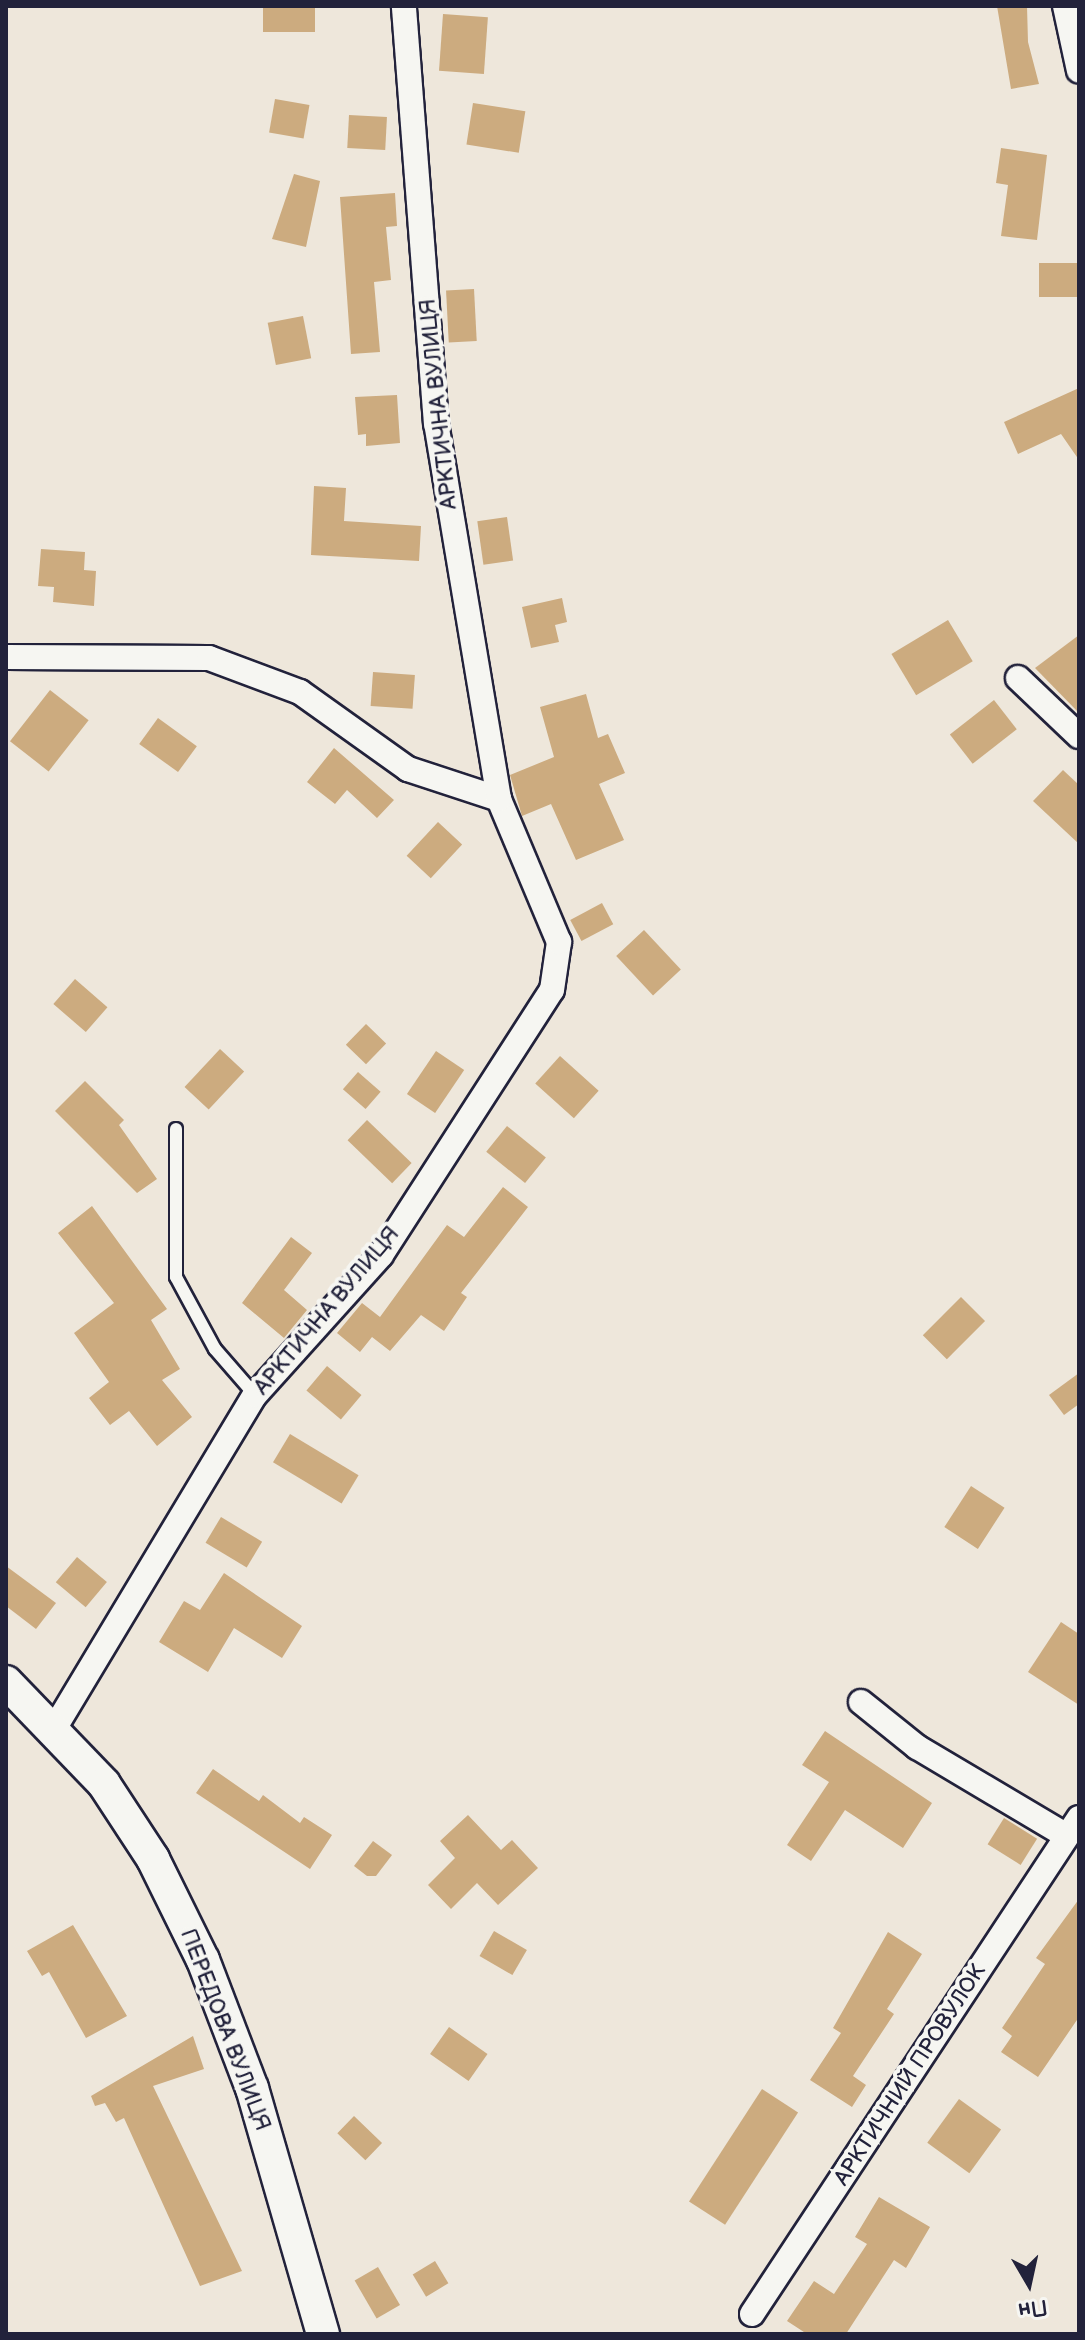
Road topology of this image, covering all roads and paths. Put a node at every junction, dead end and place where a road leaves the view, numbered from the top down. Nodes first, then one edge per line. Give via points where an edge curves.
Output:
1 (404, 6) edge
2 (1065, 6) edge
3 (1079, 71) edge
4 (6, 657) edge
5 (1018, 678) dead end
6 (1079, 736) edge
7 (499, 799) junction
8 (176, 1129) dead end
9 (255, 1395) junction
10 (6, 1682) edge
11 (861, 1702) dead end
12 (54, 1729) junction
13 (1073, 1827) edge
14 (752, 2314) dead end
15 (323, 2334) edge

1 - 7 street, АРКТИЧНА ВУЛИЦЯ via 436,424
2 - 3 street
4 - 7 street via 209,658 300,692 408,769
5 - 6 street
7 - 9 street, АРКТИЧНА ВУЛИЦЯ via 559,942 552,990 381,1255
8 - 9 lane via 176,1277 215,1349
9 - 12 street, АРКТИЧНА ВУЛИЦЯ
10 - 12 street, ПЕРЕДОВА ВУЛИЦЯ
11 - 13 street, АРКТИЧНИЙ ПРОВУЛОК via 917,1747
12 - 15 street, ПЕРЕДОВА ВУЛИЦЯ via 104,1784 153,1859 203,1960 252,2088
13 - 14 street, АРКТИЧНИЙ ПРОВУЛОК

